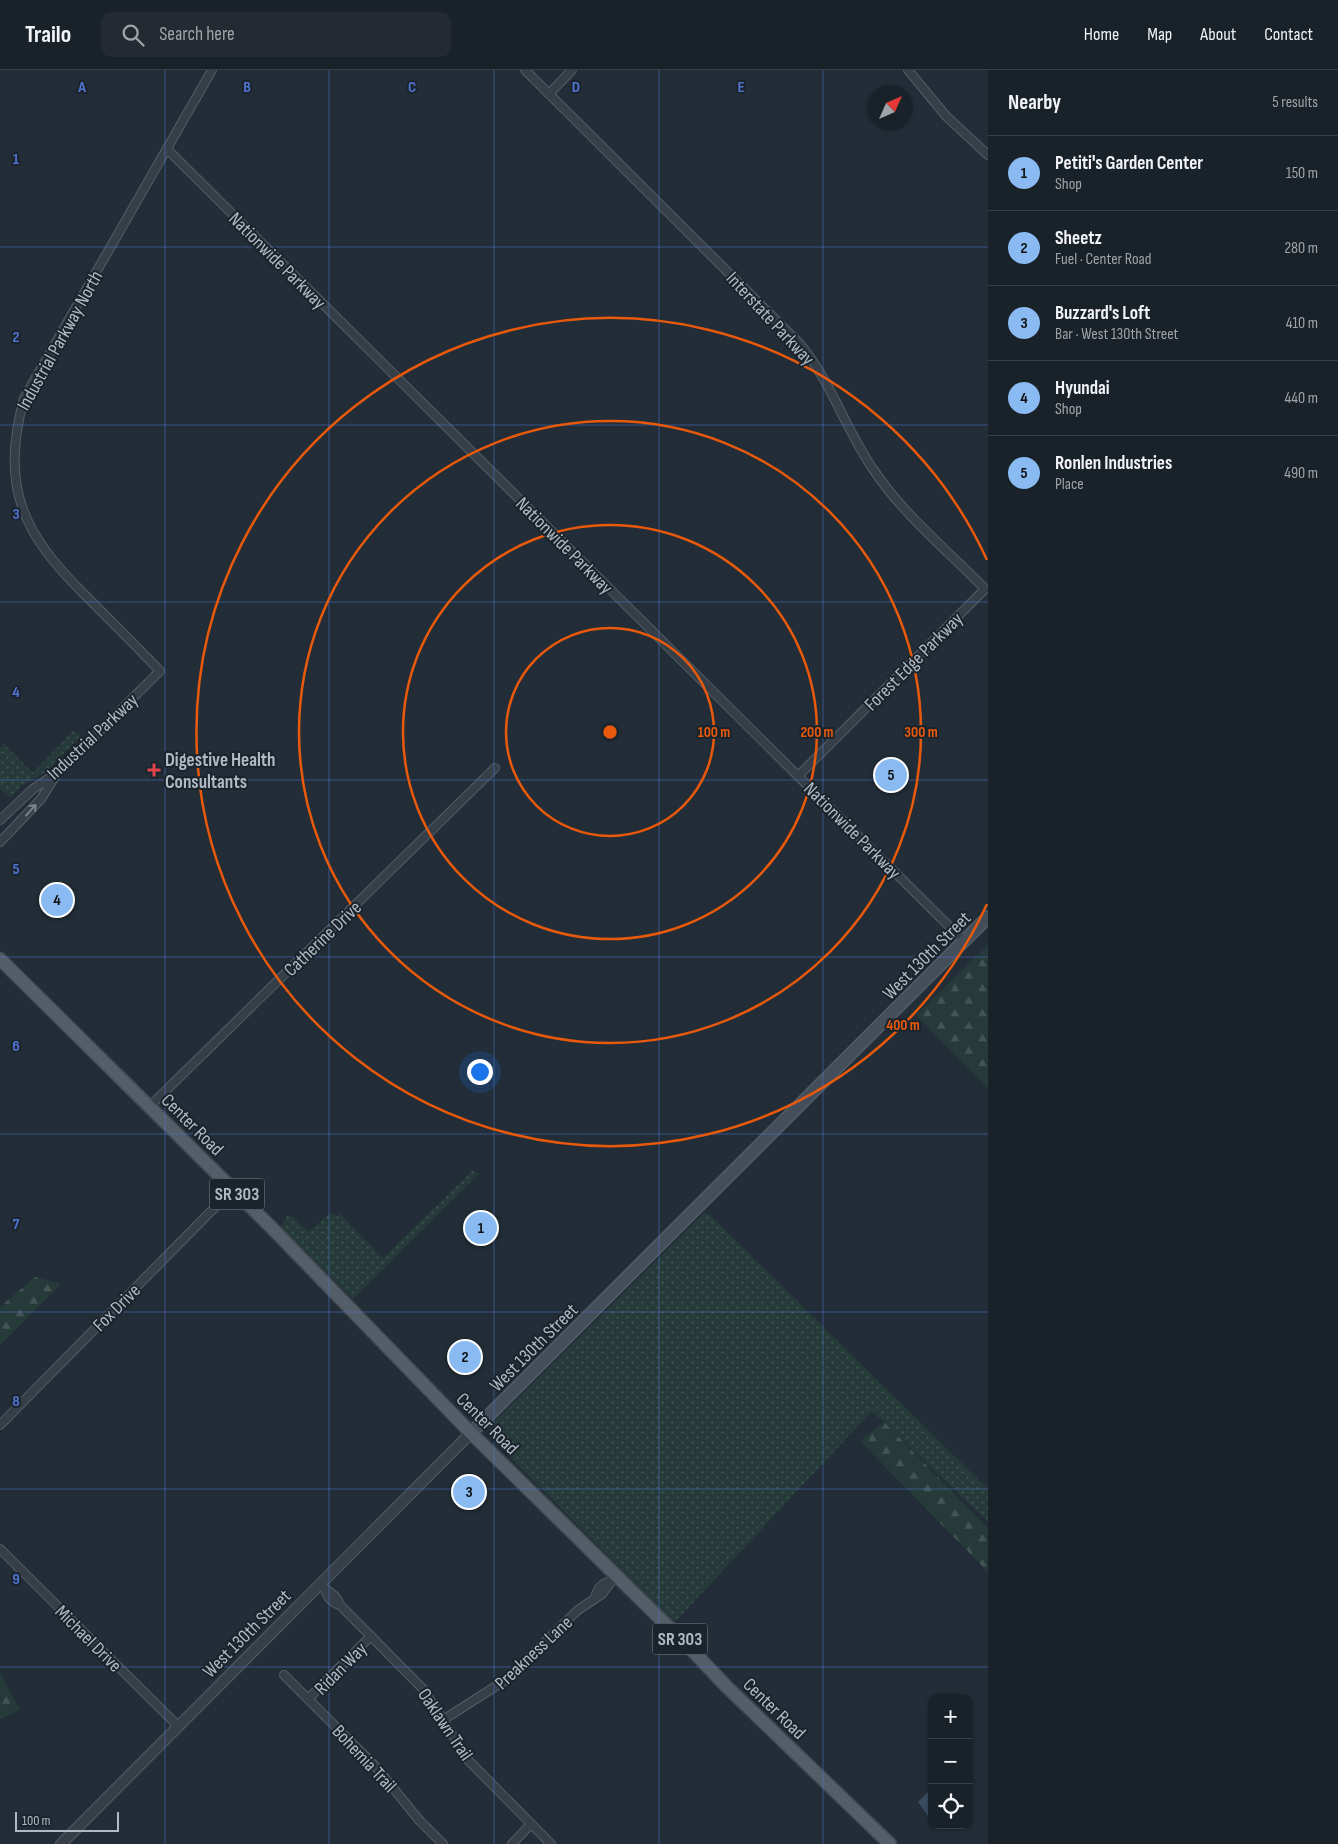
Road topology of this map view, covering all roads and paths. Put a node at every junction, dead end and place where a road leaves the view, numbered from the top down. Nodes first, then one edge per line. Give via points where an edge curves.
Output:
1 (212, 70) edge
2 (525, 70) edge
3 (572, 70) edge
4 (908, 70) edge
5 (549, 94) junction
6 (167, 149) junction
7 (988, 155) edge
8 (985, 589) joint
9 (160, 670) joint
10 (495, 768) dead end
11 (57, 773) junction
12 (798, 776) junction
13 (0, 820) edge
14 (0, 842) edge
15 (988, 917) edge
16 (964, 941) junction
17 (0, 959) edge
18 (149, 1107) junction
19 (232, 1190) junction
20 (0, 1425) edge
21 (471, 1433) junction
22 (0, 1549) edge
23 (613, 1578) junction
24 (323, 1587) junction
25 (371, 1636) junction
26 (284, 1675) dead end
27 (308, 1699) junction
28 (443, 1720) junction
29 (178, 1726) junction
30 (531, 1824) junction
31 (61, 1844) edge
32 (443, 1844) edge
33 (512, 1844) edge
34 (551, 1844) edge
35 (890, 1844) edge

1 - 6 street, Industrial Parkway North
2 - 5 street, Interstate Parkway
3 - 5 street
4 - 7 street via 946,116
5 - 8 street, Interstate Parkway via 800,344 820,370 863,453 888,489
6 - 9 street, Industrial Parkway North via 24,398 13,427 8,455 14,499 31,538 48,559
6 - 12 street, Nationwide Parkway
8 - 12 street, Forest Edge Parkway
9 - 11 street, Industrial Parkway
10 - 18 street, Catherine Drive
11 - 13 street, Industrial Parkway via 33,789
14 -> 11 street via 41,799
12 - 16 street, Nationwide Parkway
15 - 16 main road, West 130th Street
16 - 21 main road, West 130th Street
17 - 18 main road, Center Road / SR 303
18 - 19 main road, Center Road / SR 303
19 - 20 street, Fox Drive
19 - 21 main road, Center Road / SR 303
21 - 23 main road, Center Road / SR 303
21 - 24 street, West 130th Street
22 - 29 street, Michael Drive
23 - 28 street, Preakness Lane via 603,1583 595,1597 499,1685
23 - 35 main road, Center Road / SR 303
24 - 25 street, Oaklawn Trail via 331,1591 340,1605
24 - 29 street, West 130th Street
25 - 27 street, Ridan Way
25 - 28 street, Oaklawn Trail via 424,1690
26 - 27 street, Bohemia Trail
27 - 32 street, Bohemia Trail via 376,1767
28 - 30 street, Oaklawn Trail via 468,1760
29 - 31 street, West 130th Street
30 - 33 street
30 - 34 street, Oaklawn Trail

